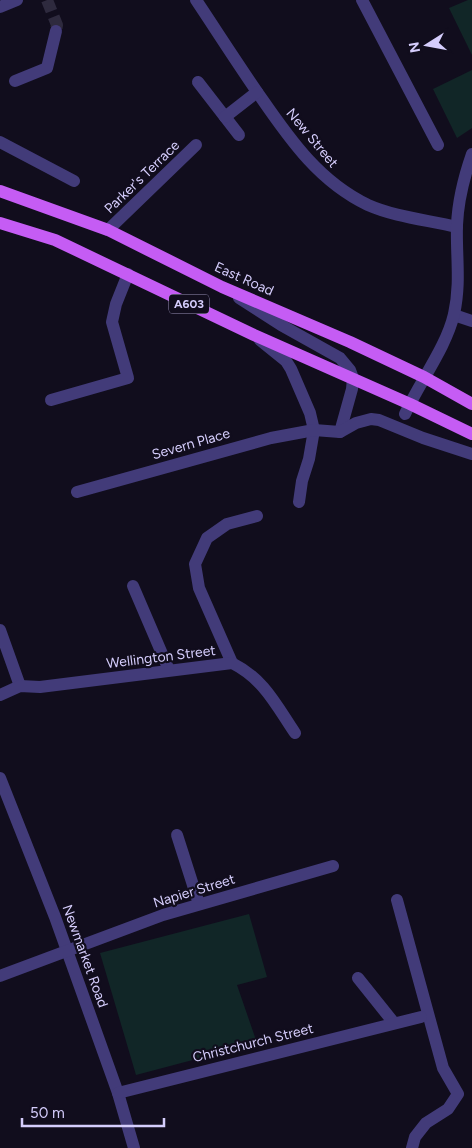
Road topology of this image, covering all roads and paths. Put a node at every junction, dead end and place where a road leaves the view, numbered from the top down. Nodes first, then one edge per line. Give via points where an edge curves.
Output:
1 (17, 0) edge
2 (196, 0) edge
3 (362, 0) edge
4 (0, 7) edge
5 (56, 31) tunnel mouth
6 (15, 81) dead end
7 (198, 82) dead end
8 (257, 92) junction
9 (225, 118) junction
10 (239, 135) dead end
11 (0, 142) edge
12 (196, 145) dead end
13 (438, 145) dead end
14 (472, 154) edge
15 (74, 181) dead end
16 (0, 191) edge
17 (0, 223) edge
18 (457, 227) junction
19 (108, 230) junction
20 (128, 274) junction
21 (222, 287) junction
22 (454, 315) junction
23 (472, 321) edge
24 (254, 335) junction
25 (424, 377) junction
26 (352, 378) junction
27 (51, 400) dead end
28 (472, 404) edge
29 (408, 409) junction
30 (314, 430) junction
31 (340, 432) junction
32 (472, 434) edge
33 (472, 454) edge
34 (77, 492) dead end
35 (299, 502) dead end
36 (257, 516) dead end
37 (133, 586) dead end
38 (0, 630) edge
39 (232, 663) junction
40 (169, 670) junction
41 (20, 686) junction
42 (0, 695) edge
43 (295, 733) dead end
44 (0, 778) edge
45 (177, 835) dead end
46 (333, 866) dead end
47 (397, 900) dead end
48 (199, 904) junction
49 (67, 951) junction
50 (0, 976) edge
51 (358, 978) dead end
52 (421, 1016) dead end
53 (394, 1023) junction
54 (118, 1093) junction
55 (134, 1148) edge
56 (412, 1148) edge

1 - 4 street
2 - 8 street, New Street
3 - 13 street
5 - 6 street via 47,68
7 - 9 street
8 - 9 street
8 - 18 street, New Street via 289,138 342,192 370,206
9 - 10 street
11 - 15 street
12 - 19 street, Parker's Terrace
14 - 18 street via 464,180
16 - 19 main road, East Road / A603
17 - 20 main road, A603 via 55,240
18 - 22 street via 459,284
19 - 21 main road, East Road / A603
20 - 24 main road, A603
20 - 27 street via 112,322 128,378
21 - 25 main road, East Road / A603
21 - 26 street via 340,358
22 - 23 street
22 - 25 street via 446,338
24 - 26 main road, A603
24 - 30 street via 286,361 310,413
25 - 28 main road, East Road / A603
25 - 29 street
26 - 29 main road, A603
26 - 31 street
29 - 32 main road, A603
30 - 31 street, Severn Place
30 - 34 street, Severn Place via 271,438
30 - 35 street
31 - 33 street via 371,418
36 - 39 street via 227,524 207,538 195,564 199,588
37 - 40 street
38 - 41 street
39 - 40 street, Wellington Street
39 - 43 street, Wellington Street via 260,682
40 - 41 street, Wellington Street
41 - 42 street, Wellington Street
44 - 49 street, Newmarket Road
45 - 48 street
46 - 48 street, Napier Street
47 - 56 street via 443,1068 458,1094 448,1109 426,1123 415,1137
48 - 49 street, Napier Street
49 - 50 street, Napier Street
49 - 54 street, Newmarket Road
51 - 53 street
52 - 53 street, Christchurch Street
53 - 54 street, Christchurch Street
54 - 55 street, Newmarket Road

